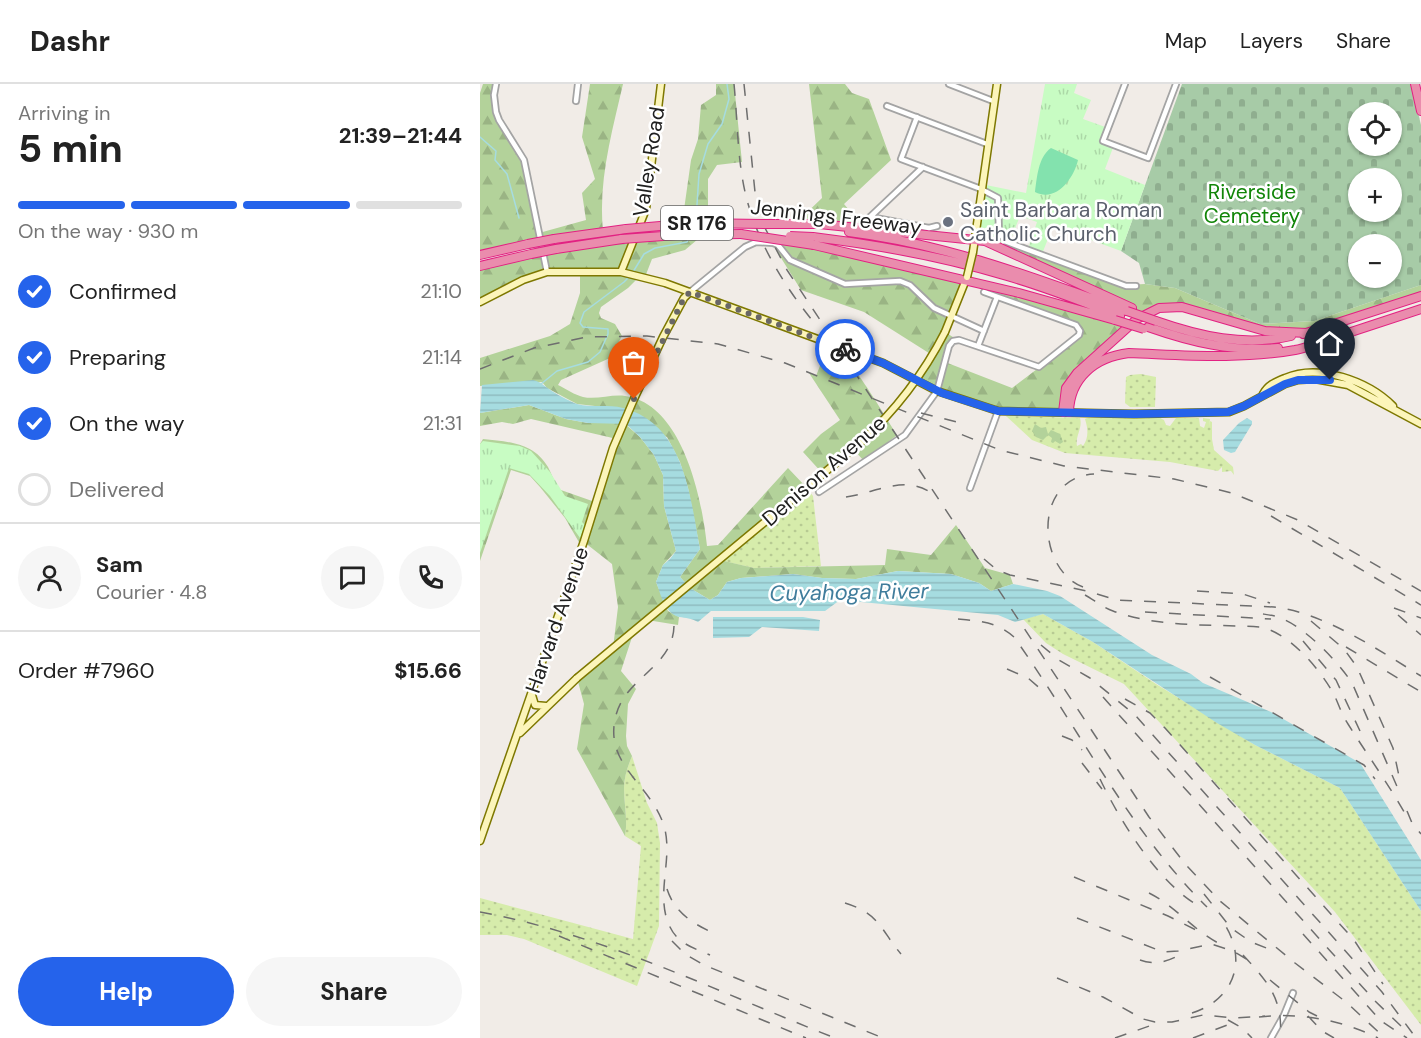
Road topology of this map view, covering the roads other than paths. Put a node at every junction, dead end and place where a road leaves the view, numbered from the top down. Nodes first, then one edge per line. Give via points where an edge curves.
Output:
1 (496, 84) edge
2 (578, 84) edge
3 (661, 84) edge
4 (949, 84) edge
5 (997, 84) edge
6 (1125, 84) edge
7 (1176, 84) edge
8 (1415, 84) edge
9 (576, 101) dead end
10 (993, 101) junction
11 (886, 106) dead end
12 (1421, 111) edge
13 (916, 117) junction
14 (987, 144) junction
15 (923, 167) junction
16 (981, 189) junction
17 (937, 226) dead end
18 (819, 227) junction
19 (975, 240) junction
20 (814, 241) junction
21 (480, 255) edge
22 (480, 266) edge
23 (547, 272) junction
24 (624, 272) junction
25 (966, 279) junction
26 (1136, 286) dead end
27 (690, 292) junction
28 (984, 292) dead end
29 (1419, 295) edge
30 (998, 297) junction
31 (480, 302) edge
32 (1421, 309) edge
33 (1130, 310) junction
34 (952, 317) junction
35 (1118, 318) junction
36 (984, 331) junction
37 (1352, 332) junction
38 (1307, 333) junction
39 (978, 346) junction
40 (937, 391) junction
41 (998, 411) junction
42 (1066, 412) junction
43 (1421, 424) edge
44 (970, 488) dead end
45 (819, 492) dead end
46 (532, 694) junction
47 (547, 706) junction
48 (517, 735) junction
49 (480, 841) edge
50 (1293, 993) dead end
51 (1271, 1038) edge

1 - 23 street via 496,112 524,160
2 - 9 street
3 - 24 street, Valley Road via 646,209
4 - 10 street
5 - 10 street, Denison Avenue
6 - 7 street via 1103,141 1148,158
8 - 12 highway
10 - 14 street, Denison Avenue
11 - 13 street
13 - 14 street
13 - 15 street via 901,159
14 - 16 street, Denison Avenue
15 - 16 street
15 - 17 street via 870,217 929,228
16 - 19 street, Denison Avenue
16 - 26 street via 998,198 999,233 1007,242
18 - 19 highway
18 - 21 highway, Jennings Freeway / SR 176, bridge via 694,224 626,228
18 - 33 highway, Jennings Freeway via 984,261
19 - 25 street, Denison Avenue, bridge
19 - 33 highway via 986,241
20 - 22 highway, Jennings Freeway / SR 176, bridge via 741,234 669,235 556,249
20 - 25 highway
20 - 35 highway, Jennings Freeway via 889,248 959,262 1029,282
23 - 24 street
23 - 31 street
24 - 27 street
25 - 34 street, Denison Avenue
25 - 35 highway
27 - 34 street via 751,243 773,243 790,260 845,284 894,281 910,285 934,308
27 - 40 street via 883,363
27 - 46 street, Harvard Avenue via 619,435
28 - 30 street
29 - 38 highway
30 - 36 street
30 - 39 street via 1076,325 1080,331 1078,338 1039,366
32 - 37 highway
33 - 38 highway, bridge via 1191,332 1235,340
34 - 36 street
34 - 47 street, Denison Avenue, bridge via 918,379 880,424
35 - 37 highway, bridge via 1220,347 1262,349
36 - 39 street
37 - 42 highway via 1297,350 1270,354 1116,355 1096,364 1078,381
38 - 42 highway via 1265,331 1189,308 1159,308 1137,319 1077,373 1066,388
39 - 40 street via 956,339 951,343
40 - 41 street
40 - 45 street via 905,435
41 - 42 street
41 - 44 street
42 - 43 street via 1228,412 1291,376 1322,373 1355,381
46 - 47 street via 535,705
46 - 48 street, Harvard Avenue
47 - 48 street, Denison Avenue
48 - 49 street, Harvard Avenue
50 - 51 street

